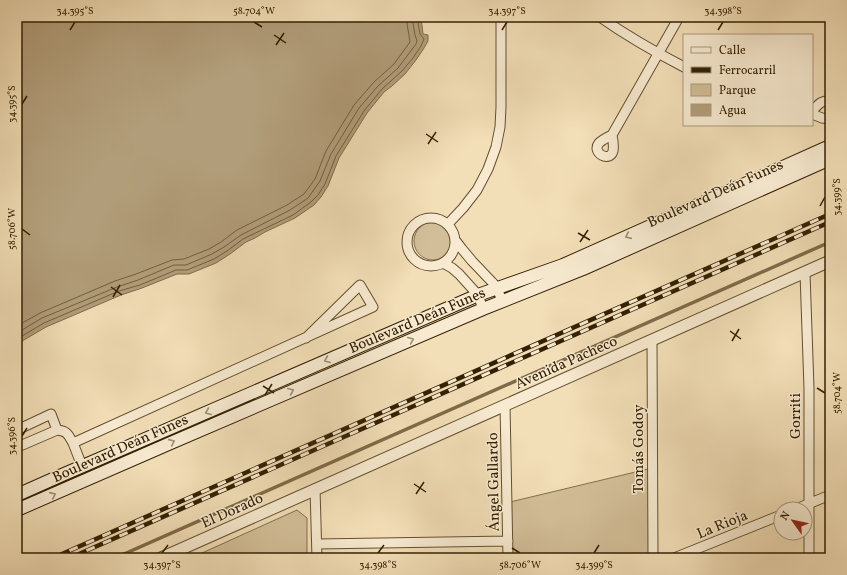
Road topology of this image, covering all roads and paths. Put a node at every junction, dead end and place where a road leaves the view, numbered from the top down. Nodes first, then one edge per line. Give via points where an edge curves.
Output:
1 (501, 17) edge
2 (600, 17) edge
3 (679, 17) edge
4 (658, 54) junction
5 (683, 66) edge
6 (830, 101) edge
7 (813, 112) edge
8 (813, 114) edge
9 (830, 119) edge
10 (612, 135) dead end
11 (830, 146) edge
12 (830, 159) edge
13 (448, 224) junction
14 (455, 240) junction
15 (830, 261) edge
16 (443, 263) junction
17 (805, 273) junction
18 (497, 288) junction
19 (478, 295) junction
20 (502, 301) junction
21 (484, 309) junction
22 (306, 338) junction
23 (652, 340) junction
24 (505, 405) junction
25 (17, 430) edge
26 (57, 430) junction
27 (17, 440) edge
28 (73, 443) junction
29 (82, 466) junction
30 (314, 489) junction
31 (17, 495) edge
32 (830, 495) edge
33 (810, 501) edge
34 (813, 503) edge
35 (17, 510) edge
36 (773, 518) edge
37 (508, 541) junction
38 (809, 541) edge
39 (317, 544) junction
40 (161, 558) edge
41 (317, 558) edge
42 (508, 558) edge
43 (653, 558) edge
44 (674, 558) edge
45 (809, 558) edge

1 - 13 street via 501,107 496,147 477,190
2 - 4 street
3 - 4 street
4 - 5 street
4 - 10 street
6 - 7 street via 822,102
8 - 9 street
11 -> 18 main road, Boulevard Deán Funes via 563,265
12 - 20 main road, Boulevard Deán Funes via 583,269
13 - 14 street
13 - 16 street via 441,220 424,218 417,222 407,235 408,252 419,264 436,266
14 - 16 street via 452,253
14 - 18 street
15 - 17 street, Avenida Pacheco
16 - 19 street via 459,274
17 - 23 street, Avenida Pacheco
17 - 33 street, Gorriti
18 - 19 main road, Boulevard Deán Funes
18 - 20 street
19 - 21 street
19 -> 29 main road, Boulevard Deán Funes
20 - 21 main road, Boulevard Deán Funes
35 -> 21 main road, Boulevard Deán Funes
22 - 22 street via 311,332 360,285 373,307
22 - 28 street
23 - 24 street, Avenida Pacheco
23 - 43 street, Tomás Godoy
24 - 30 street, Avenida Pacheco
24 - 37 street, Ángel Gallardo
25 - 26 street via 51,414
26 - 27 street via 20,446
26 - 28 street via 67,433
28 - 29 street
29 - 31 main road, Boulevard Deán Funes
30 - 39 street
30 - 40 street, El Dorado
32 - 34 street
36 - 44 street, La Rioja
37 - 39 street
37 - 42 street, Ángel Gallardo
38 - 45 street, Gorriti
39 - 41 street

